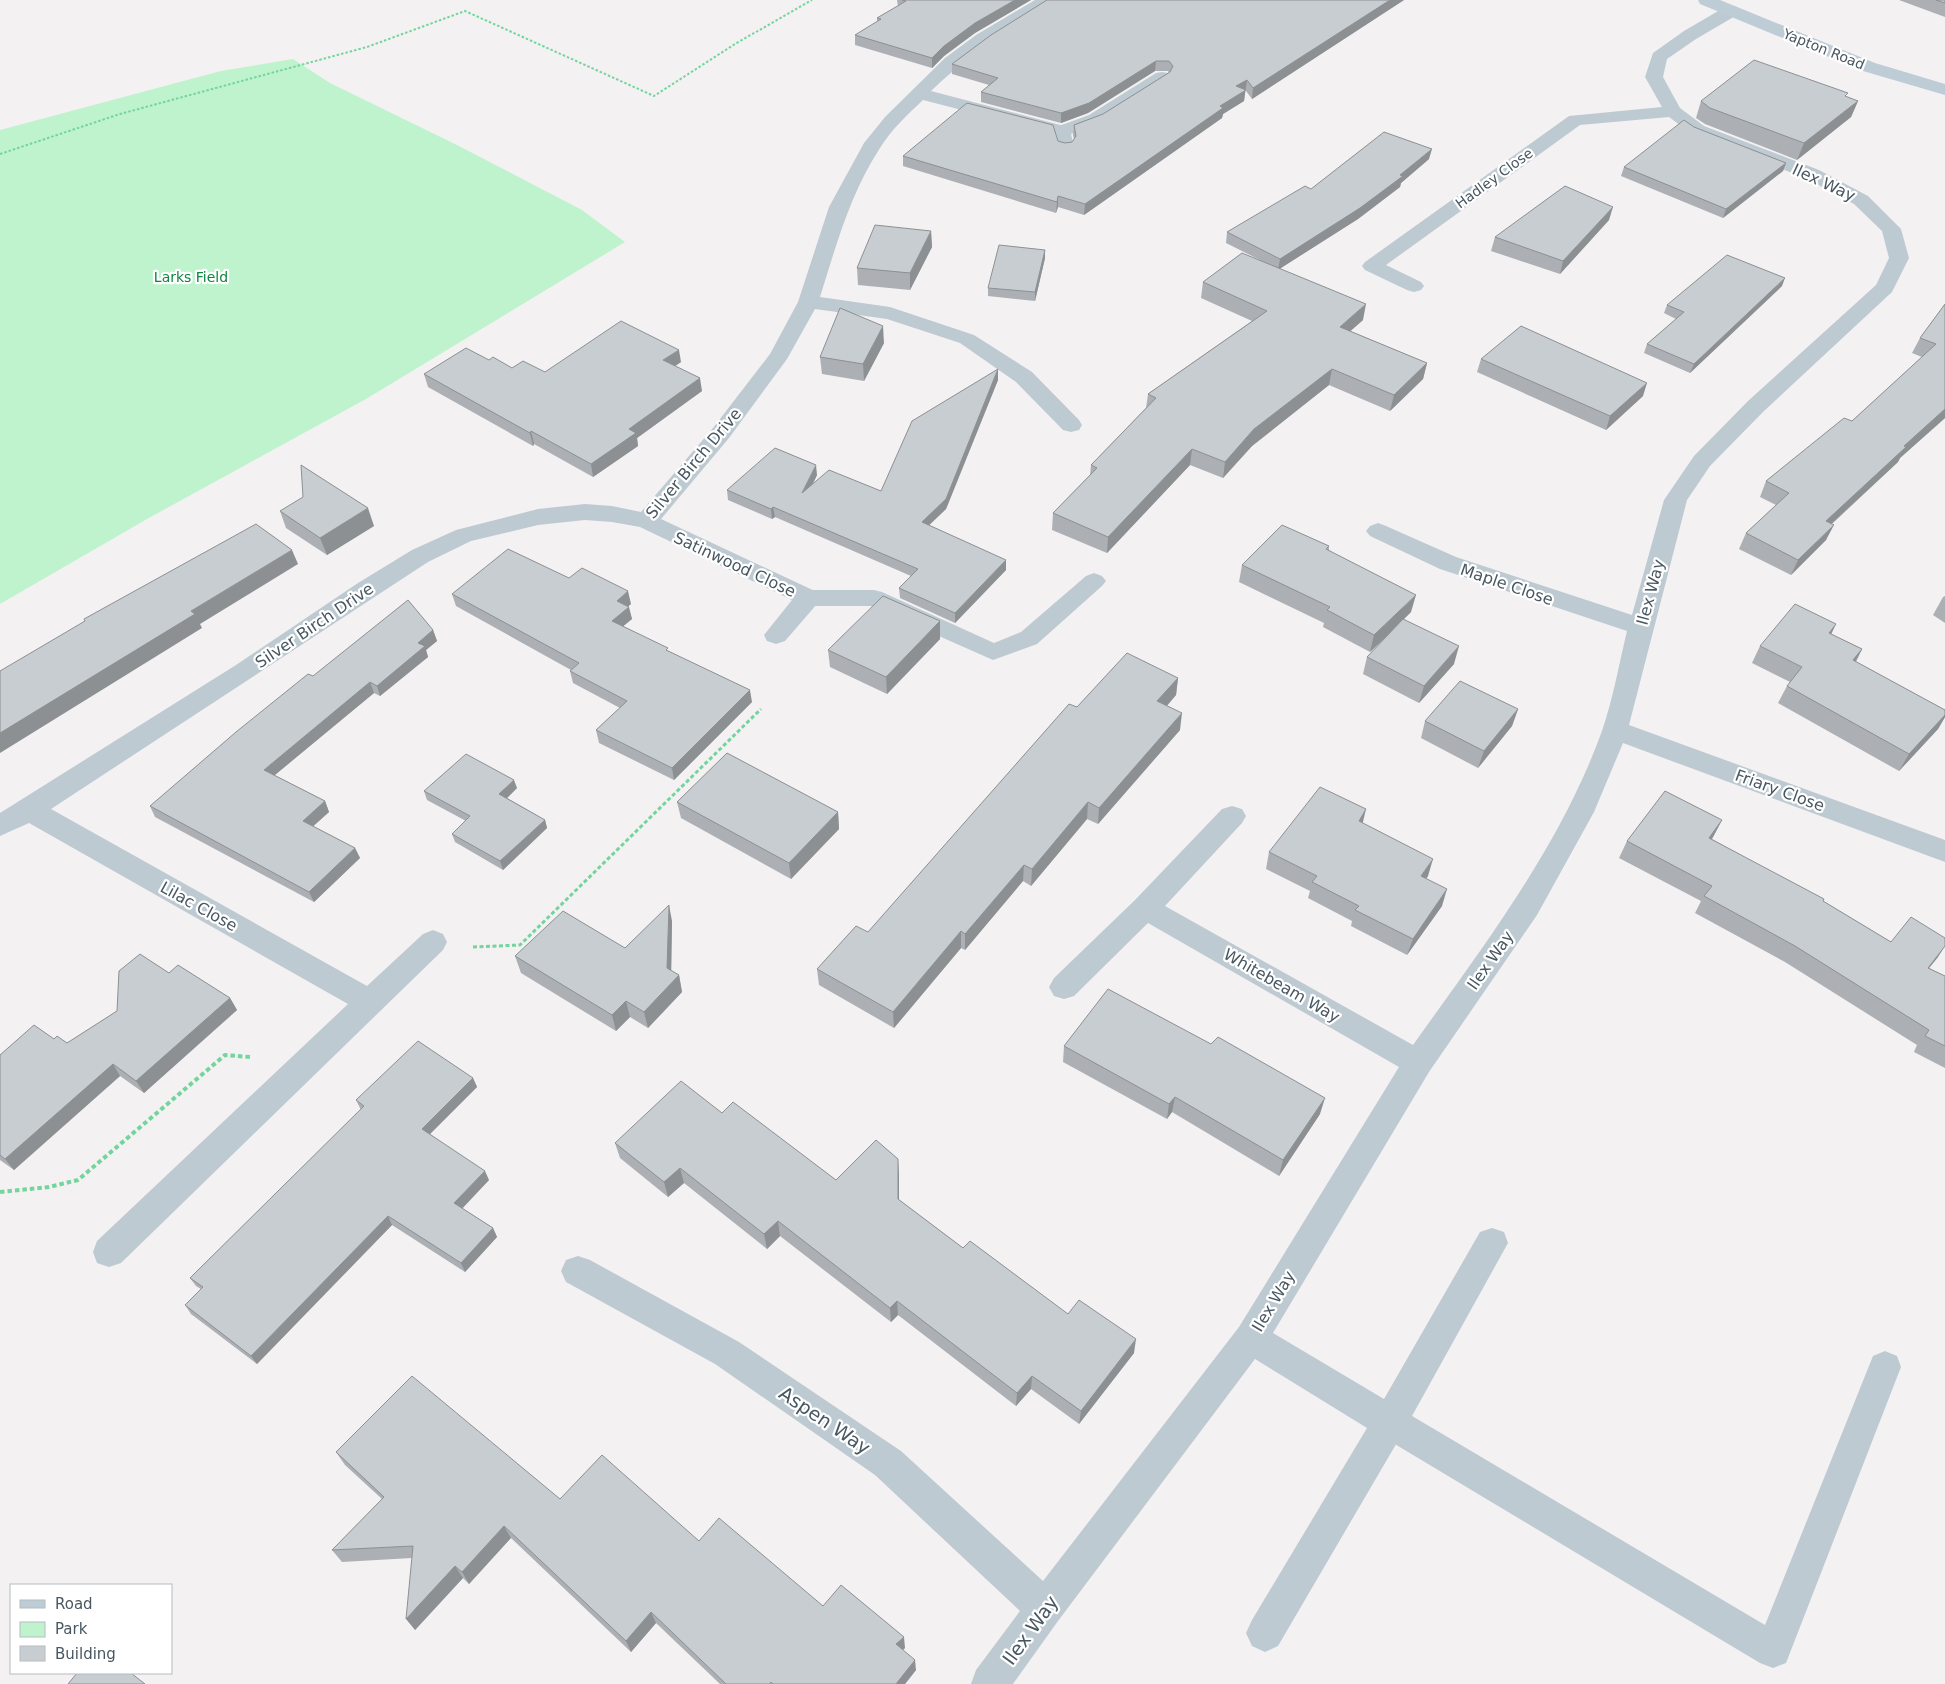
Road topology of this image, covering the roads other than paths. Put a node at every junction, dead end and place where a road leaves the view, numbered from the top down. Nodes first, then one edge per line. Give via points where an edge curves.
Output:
1 (1046, 0) edge
2 (1706, 0) edge
3 (1731, 11) junction
4 (1162, 77) edge
5 (1945, 90) edge
6 (918, 93) junction
7 (1673, 111) junction
8 (1063, 139) joint
9 (1414, 286) dead end
10 (808, 302) junction
11 (1071, 425) dead end
12 (646, 521) junction
13 (1378, 531) dead end
14 (1094, 581) dead end
15 (808, 598) junction
16 (1641, 626) junction
17 (776, 635) dead end
18 (1615, 730) junction
19 (29, 810) junction
20 (1232, 816) dead end
21 (0, 826) edge
22 (1945, 851) edge
23 (1145, 908) junction
24 (433, 942) road end
25 (1064, 987) dead end
26 (370, 1002) junction
27 (1418, 1063) junction
28 (1492, 1243) dead end
29 (109, 1252) dead end
30 (578, 1271) dead end
31 (1251, 1338) junction
32 (1886, 1367) dead end
33 (1390, 1422) junction
34 (1045, 1608) junction
35 (1265, 1633) dead end
36 (990, 1684) edge

1 - 6 street, Silver Birch Drive via 951,62
2 - 3 main road, Yapton Road
3 - 5 main road, Yapton Road via 1869,68
3 - 7 street, Ilex Way via 1659,57 1654,77
4 - 8 lane
6 - 8 street
6 - 10 street, Silver Birch Drive via 891,120 871,147 839,207
7 - 9 street, Hadley Close via 1575,120 1372,266
7 - 16 street, Ilex Way via 1698,130 1812,174 1861,200 1890,229 1900,258 1885,288 1756,406 1702,461 1676,500
10 - 11 street via 890,313 967,339 1024,377
10 - 12 street, Silver Birch Drive via 780,356 721,433
12 - 15 street, Satinwood Close
12 - 19 street, Silver Birch Drive via 585,512 538,517 464,535 420,556 367,589
13 - 16 street, Maple Close via 1448,563
14 - 15 lane via 1029,638 993,652 874,598
15 - 17 street, Satinwood Close
16 - 18 street, Ilex Way
18 - 22 street, Friary Close
18 - 27 street, Ilex Way via 1580,812 1527,907
19 - 21 street, Silver Birch Drive
19 - 26 street, Lilac Close
20 - 23 street
23 - 25 street
23 - 27 street, Whitebeam Way
24 - 26 street
26 - 29 street
27 - 31 street, Ilex Way
28 - 33 street
30 - 34 street, Aspen Way via 727,1353 888,1463
31 - 33 street, Ilex Way
31 - 34 street, Ilex Way
32 - 33 lane via 1773,1650
33 - 35 street
34 - 36 street, Ilex Way

